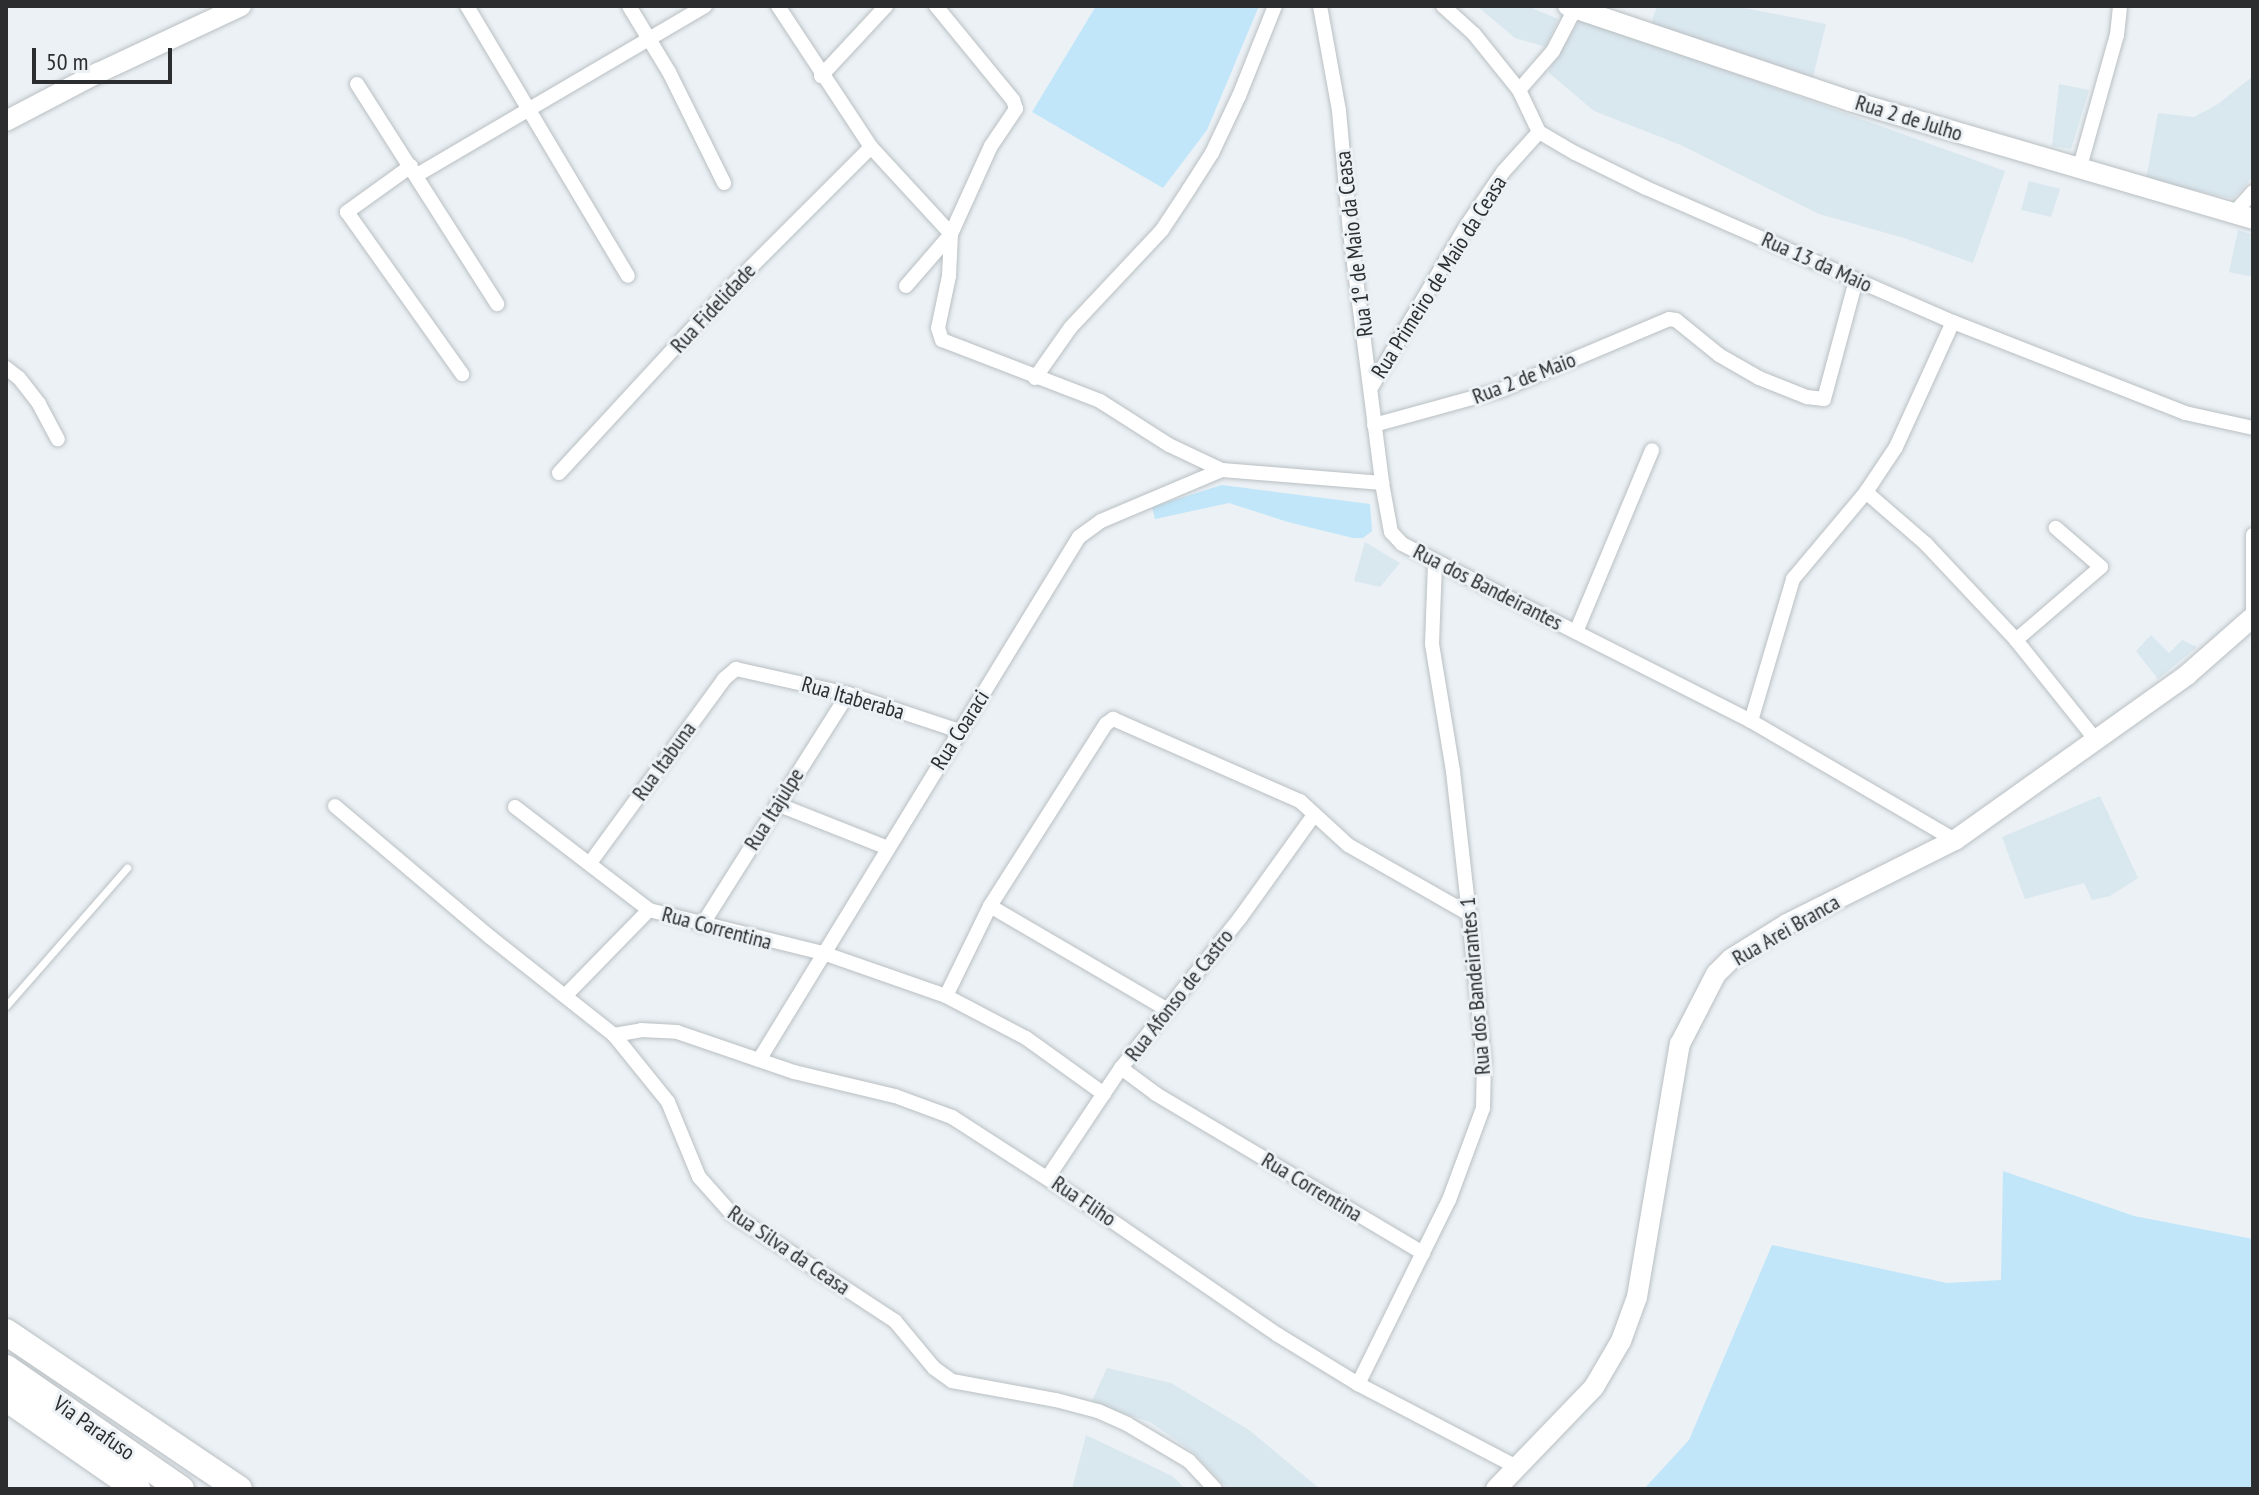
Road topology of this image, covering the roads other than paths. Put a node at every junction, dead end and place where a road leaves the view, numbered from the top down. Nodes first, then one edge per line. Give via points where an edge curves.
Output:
1 (241, 6) edge
2 (467, 6) edge
3 (629, 6) edge
4 (705, 6) edge
5 (778, 6) edge
6 (886, 6) edge
7 (936, 6) edge
8 (1275, 6) edge
9 (1320, 6) edge
10 (1443, 6) edge
11 (2120, 6) edge
12 (1571, 7) edge
13 (650, 39) junction
14 (821, 76) junction
15 (357, 84) dead end
16 (1519, 90) junction
17 (528, 108) junction
18 (6, 121) edge
19 (1539, 132) junction
20 (871, 147) junction
21 (2079, 170) junction
22 (414, 171) junction
23 (724, 183) dead end
24 (2253, 192) edge
25 (2244, 215) edge
26 (951, 234) junction
27 (628, 276) dead end
28 (1856, 280) junction
29 (906, 286) dead end
30 (497, 304) dead end
31 (1953, 322) junction
32 (6, 368) edge
33 (462, 374) dead end
34 (1035, 378) junction
35 (1372, 386) junction
36 (1374, 425) junction
37 (2253, 428) edge
38 (58, 439) dead end
39 (1652, 450) dead end
40 (1222, 470) junction
41 (559, 473) dead end
42 (1382, 483) junction
43 (1866, 492) junction
44 (2056, 528) dead end
45 (2253, 535) edge
46 (1435, 563) junction
47 (2253, 615) edge
48 (1576, 632) junction
49 (2016, 640) junction
50 (746, 669) joint
51 (848, 694) junction
52 (1751, 721) junction
53 (959, 731) junction
54 (2095, 739) junction
55 (777, 804) junction
56 (335, 806) dead end
57 (515, 807) dead end
58 (1314, 815) junction
59 (1955, 840) junction
60 (888, 848) junction
61 (590, 863) junction
62 (127, 868) dead end
63 (990, 906) junction
64 (649, 910) junction
65 (1469, 914) junction
66 (702, 925) junction
67 (823, 953) junction
68 (565, 996) junction
69 (946, 996) junction
70 (6, 1006) edge
71 (1166, 1009) junction
72 (614, 1035) junction
73 (759, 1060) junction
74 (1121, 1068) junction
75 (1104, 1094) junction
76 (1048, 1177) junction
77 (1423, 1253) junction
78 (6, 1332) edge
79 (6, 1368) edge
80 (1358, 1384) junction
81 (6, 1398) edge
82 (6, 1414) edge
83 (1517, 1467) junction
84 (109, 1489) edge
85 (137, 1489) edge
86 (181, 1489) edge
87 (239, 1489) edge
88 (1215, 1489) edge
89 (1496, 1489) edge

1 - 18 main road
2 - 17 street
3 - 13 street
4 - 13 street
5 - 14 street
6 - 14 street
7 - 26 street via 1013,100 1015,113 991,146
8 - 34 street via 1239,96 1189,189 1162,230 1071,327
9 - 35 street, Rua 1º de Maio da Ceasa via 1339,111
10 - 16 street via 1474,34
11 - 21 street via 2117,35
12 - 16 street via 1568,28
12 - 21 main road, Rua 2 de Julho via 1850,101
13 - 17 street
13 - 23 street
14 - 20 street
15 - 22 street
16 - 19 street
17 - 22 street
17 - 27 street
19 - 28 street, Rua 13 da Maio via 1646,188
19 - 35 street, Rua Primeiro de Maio da Ceasa via 1467,225
20 - 26 street
20 - 41 street, Rua Fidelidade via 730,288
21 - 25 main road, Rua 2 de Julho
22 - 30 street
22 - 33 street via 347,212
24 - 25 street
26 - 29 street
26 - 34 street via 937,333 946,342
28 - 31 street, Rua 13 da Maio
28 - 36 street, Rua 2 de Maio via 1827,397 1821,399 1759,378 1669,319 1501,390
31 - 37 street, Rua 13 da Maio via 2185,413
31 - 43 street via 1919,402
32 - 38 street via 39,404
34 - 40 street via 1100,401 1169,445
35 - 36 street, Rua 1º de Maio da Ceasa
36 - 42 street, Rua 1º de Maio da Ceasa
39 - 48 street
40 - 42 street
40 - 53 street, Rua Coaraci via 1101,521 1079,537
42 - 46 street, Rua dos Bandeirantes via 1391,532
43 - 49 street via 1926,544
43 - 52 street via 1793,579
44 - 49 street via 2101,567
45 - 47 street, Rua Arei Branca
46 - 48 street, Rua dos Bandeirantes
46 - 65 street, Rua dos Bandeirantes 1 via 1432,644
47 - 54 main road, Rua Arei Branca via 2187,675
48 - 52 street, Rua dos Bandeirantes
49 - 54 street
50 - 51 street, Rua Itaberaba
50 - 61 street, Rua Itabuna via 736,669 724,679
51 - 53 street, Rua Itaberaba
51 - 55 street, Rua Itajulpe
52 - 59 street, Rua dos Bandeirantes
53 - 60 street, Rua Coaraci
54 - 59 main road, Rua Arei Branca
55 - 60 street
55 - 66 street, Rua Itajulpe
56 - 68 street, Rua Silva da Ceasa
57 - 61 street, Rua Correntina
58 - 63 street via 1300,801 1255,779 1113,719
58 - 65 street via 1348,845
58 - 71 street, Rua Afonso de Castro
59 - 83 main road, Rua Arei Branca via 1787,924 1716,974 1680,1044 1637,1297 1621,1341 1594,1387
60 - 67 street, Rua Coaraci
61 - 64 street, Rua Correntina
62 - 70 lane
63 - 69 street
63 - 71 street
64 - 66 street, Rua Correntina
64 - 68 street
65 - 77 street, Rua dos Bandeirantes 1 via 1484,1062 1483,1108 1471,1148
66 - 67 street, Rua Correntina
67 - 69 street, Rua Correntina
67 - 73 street, Rua Coaraci
68 - 72 street, Rua Silva da Ceasa
69 - 75 street, Rua Correntina via 1026,1038
71 - 74 street, Rua Afonso de Castro
72 - 73 street, Rua Fliho via 669,1030
72 - 88 street, Rua Silva da Ceasa via 668,1102 688,1157 714,1196 732,1214 895,1321 942,1375 1098,1411 1189,1461
73 - 76 street, Rua Fliho via 923,1105 977,1131
74 - 75 street, Rua Afonso de Castro
74 - 77 street, Rua Correntina
75 - 76 street, Rua Afonso de Castro
76 - 80 street, Rua Fliho
77 - 80 street, Rua dos Bandeirantes 1
78 - 87 highway
79 - 86 highway, Via Parafuso
80 - 83 street, Rua Fliho
81 - 85 highway, Via Parafuso
82 - 84 highway
83 - 89 main road, Rua Arei Branca

